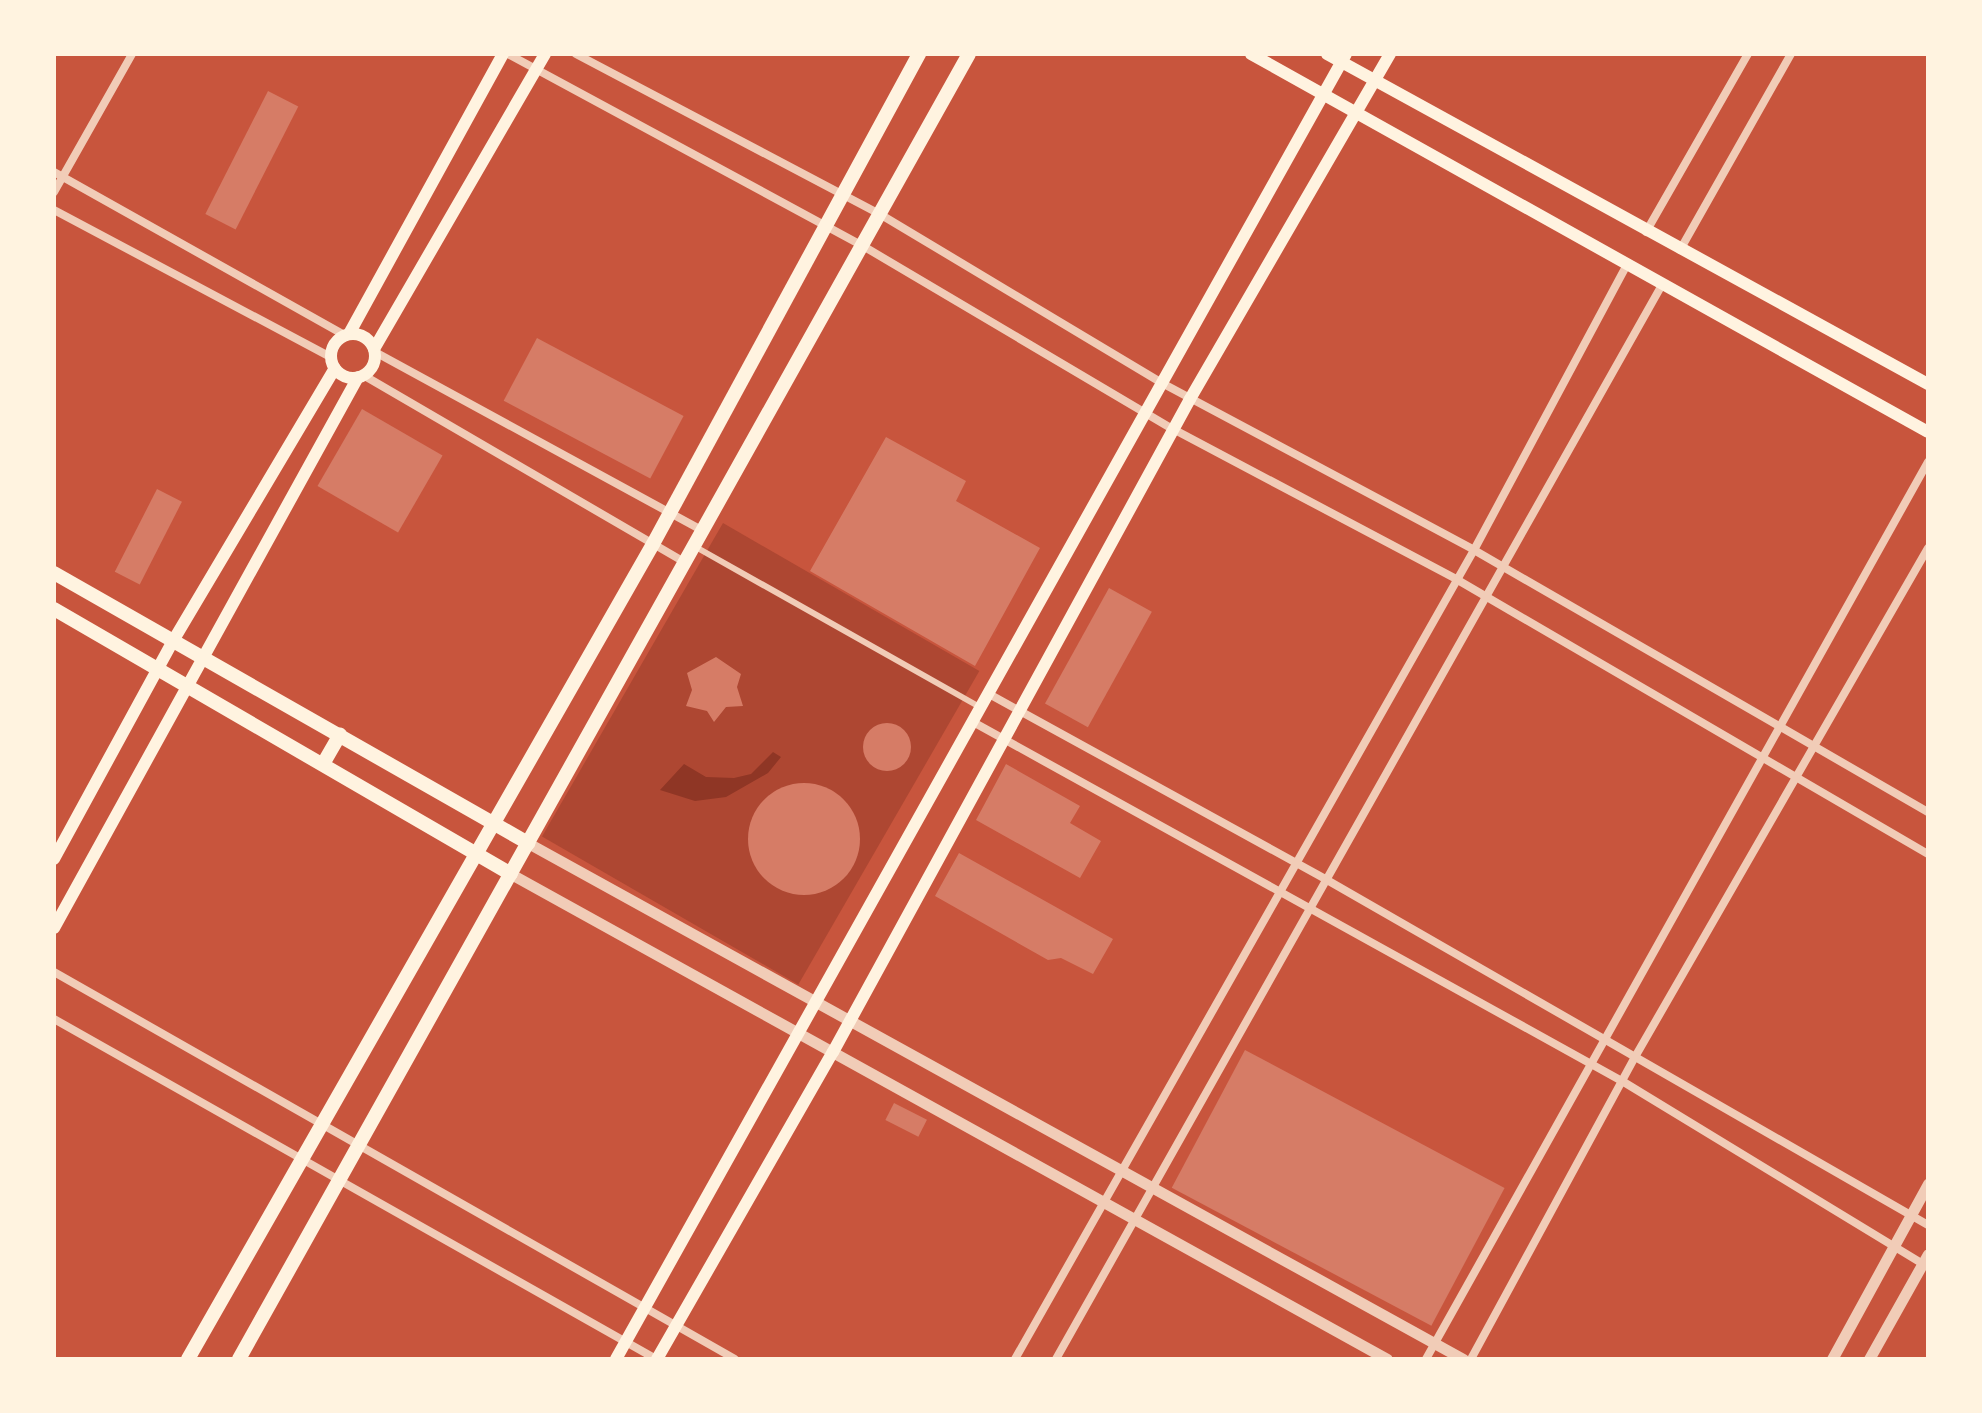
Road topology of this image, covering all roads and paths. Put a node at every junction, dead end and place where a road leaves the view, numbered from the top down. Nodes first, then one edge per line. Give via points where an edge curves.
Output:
1 (132, 54) edge
2 (505, 54) edge
3 (545, 54) edge
4 (576, 54) edge
5 (919, 54) edge
6 (969, 54) edge
7 (1251, 54) edge
8 (1327, 54) edge
9 (1390, 54) edge
10 (1748, 54) edge
11 (1791, 54) edge
12 (1344, 58) edge
13 (535, 70) junction
14 (1374, 82) junction
15 (1325, 93) junction
16 (1358, 113) junction
17 (54, 172) edge
18 (63, 177) junction
19 (54, 192) edge
20 (842, 194) junction
21 (54, 210) edge
22 (878, 213) junction
23 (823, 226) junction
24 (1646, 232) junction
25 (863, 246) junction
26 (1680, 251) junction
27 (1628, 263) junction
28 (1663, 283) junction
29 (347, 335) junction
30 (375, 350) junction
31 (333, 363) junction
32 (361, 376) junction
33 (1160, 382) junction
34 (1928, 384) edge
35 (1190, 399) junction
36 (1142, 412) junction
37 (1173, 429) junction
38 (1928, 432) edge
39 (1928, 462) edge
40 (669, 512) junction
41 (703, 531) junction
42 (653, 544) junction
43 (694, 546) junction
44 (1928, 548) edge
45 (1474, 550) junction
46 (686, 563) junction
47 (1503, 569) junction
48 (54, 573) edge
49 (1456, 579) junction
50 (1487, 597) junction
51 (54, 609) edge
52 (173, 641) junction
53 (203, 657) junction
54 (160, 669) junction
55 (188, 685) junction
56 (989, 694) junction
57 (981, 708) junction
58 (1019, 711) junction
59 (973, 722) junction
60 (1779, 729) junction
61 (340, 735) junction
62 (1002, 738) junction
63 (1811, 746) junction
64 (1762, 762) junction
65 (323, 764) junction
66 (1793, 779) junction
67 (1928, 812) edge
68 (494, 823) junction
69 (528, 843) junction
70 (476, 854) junction
71 (1928, 854) edge
72 (54, 859) edge
73 (1294, 862) junction
74 (511, 874) junction
75 (1327, 880) junction
76 (1277, 890) junction
77 (1312, 909) junction
78 (54, 928) edge
79 (54, 972) edge
80 (818, 1000) junction
81 (850, 1017) junction
82 (54, 1019) edge
83 (799, 1033) junction
84 (1606, 1042) junction
85 (833, 1052) junction
86 (1635, 1057) junction
87 (1593, 1068) junction
88 (1622, 1081) junction
89 (320, 1125) junction
90 (358, 1145) junction
91 (303, 1159) junction
92 (1117, 1171) junction
93 (338, 1179) junction
94 (1928, 1184) edge
95 (1151, 1189) junction
96 (1100, 1201) junction
97 (1911, 1215) junction
98 (1133, 1221) junction
99 (1928, 1225) edge
100 (1894, 1246) junction
101 (1925, 1259) edge
102 (645, 1306) junction
103 (675, 1323) junction
104 (625, 1343) junction
105 (1434, 1345) junction
106 (188, 1359) edge
107 (239, 1359) edge
108 (616, 1359) edge
109 (656, 1359) edge
110 (735, 1359) edge
111 (1015, 1359) edge
112 (1056, 1359) edge
113 (1387, 1359) edge
114 (1426, 1359) edge
115 (1463, 1359) edge
116 (1471, 1359) edge
117 (1832, 1359) edge
118 (1869, 1359) edge

1 - 18 street
2 - 13 street
2 - 29 main road
3 - 13 main road
4 - 20 street
5 - 20 main road
6 - 22 main road
7 - 15 main road
8 - 12 main road
9 - 14 main road
10 - 24 street
11 - 26 street
12 - 14 main road
12 - 15 main road
13 - 23 street
13 - 30 main road
14 - 16 main road
14 - 24 main road
15 - 16 main road
15 - 33 main road
16 - 27 main road
16 - 35 main road
17 - 18 street
18 - 19 street
18 - 29 street
20 - 22 street
20 - 23 main road
21 - 31 street
22 - 25 main road
22 - 33 street
23 - 25 street
23 - 40 main road
24 - 26 main road
25 - 36 street
25 - 41 main road
26 - 34 main road
27 - 28 main road
27 - 45 street
28 - 38 main road
28 - 47 street
29 - 30 main road via 362,335
29 - 31 main road via 335,345
30 - 32 main road via 373,365
30 - 40 street
31 - 32 main road
31 - 52 main road
32 - 42 street
32 - 53 main road
33 - 35 street
33 - 36 main road
35 - 37 main road
35 - 45 street
36 - 37 street
36 - 56 main road
37 - 49 street
37 - 58 main road
39 - 60 street
40 - 41 street
40 - 42 main road
41 - 43 main road
42 - 46 street
42 - 68 main road
43 - 46 main road
43 - 57 street
44 - 63 street
45 - 47 street
45 - 49 street
46 - 69 main road
47 - 50 street
47 - 60 street
48 - 52 main road
49 - 50 street
49 - 73 street
50 - 64 street
50 - 75 street
51 - 54 main road
52 - 53 main road
52 - 54 main road
53 - 55 main road
53 - 61 main road
54 - 55 main road
54 - 72 main road
55 - 65 main road
55 - 78 main road
56 - 57 main road
56 - 58 street
57 - 59 main road
58 - 62 main road
58 - 73 street
59 - 62 street
59 - 80 main road
60 - 63 street
60 - 64 street
61 - 65 main road
61 - 68 main road
62 - 76 street
62 - 81 main road
63 - 66 street
63 - 67 street
64 - 66 street
64 - 84 street
65 - 70 main road
66 - 71 street
66 - 86 street
68 - 69 main road
68 - 70 main road
69 - 74 main road
69 - 80 street
70 - 74 main road
70 - 89 main road
73 - 75 street
73 - 76 street
74 - 83 street
74 - 90 main road
75 - 77 street
75 - 84 street
76 - 77 street
76 - 92 street
77 - 87 street
77 - 95 street
79 - 89 street
80 - 81 street
80 - 83 main road
81 - 85 main road
81 - 92 street
82 - 91 street
83 - 85 street
83 - 102 main road
84 - 86 street
84 - 87 street
85 - 96 street
85 - 103 main road
86 - 88 street
86 - 97 street
87 - 88 street
87 - 105 street
88 - 100 street
88 - 116 street
89 - 90 street
89 - 91 main road
90 - 93 main road
90 - 102 street
91 - 93 street
91 - 106 main road
92 - 95 street
92 - 96 street
93 - 104 street
93 - 107 main road
94 - 97 street
95 - 98 street
95 - 105 street
96 - 98 street
96 - 111 street
97 - 99 street
97 - 100 street
98 - 112 street
98 - 113 street
100 - 101 street
100 - 117 street
101 - 118 street
102 - 103 street
102 - 104 main road
103 - 109 main road
103 - 110 street
104 - 108 main road
104 - 109 street
105 - 114 street
105 - 115 street

